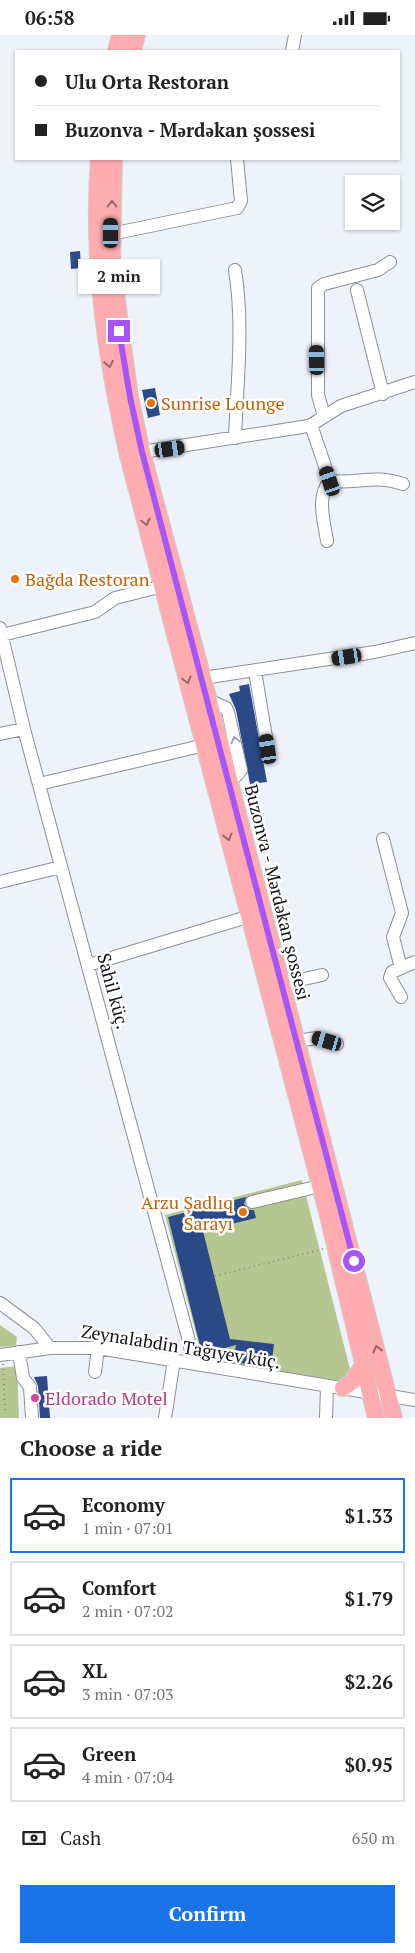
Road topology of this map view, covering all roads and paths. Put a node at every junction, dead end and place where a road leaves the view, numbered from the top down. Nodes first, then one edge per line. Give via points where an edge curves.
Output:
1 (109, 35) edge
2 (120, 35) edge
3 (137, 35) edge
4 (295, 35) edge
5 (115, 50) edge
6 (115, 50) edge
7 (133, 50) edge
8 (292, 50) edge
9 (98, 160) edge
10 (114, 160) edge
11 (237, 160) edge
12 (111, 233) junction
13 (390, 262) dead end
14 (235, 270) dead end
15 (358, 290) dead end
16 (415, 382) edge
17 (383, 394) junction
18 (324, 416) junction
19 (311, 425) junction
20 (235, 438) junction
21 (142, 452) junction
22 (330, 481) junction
23 (403, 484) dead end
24 (326, 541) dead end
25 (162, 586) junction
26 (1, 631) edge
27 (415, 643) edge
28 (255, 671) junction
29 (203, 678) junction
30 (24, 729) junction
31 (0, 734) edge
32 (205, 745) junction
33 (268, 749) dead end
34 (39, 784) junction
35 (382, 839) dead end
36 (61, 867) junction
37 (0, 882) edge
38 (248, 917) junction
39 (415, 962) edge
40 (88, 965) junction
41 (401, 968) junction
42 (322, 975) dead end
43 (281, 985) junction
44 (401, 997) dead end
45 (296, 1041) junction
46 (337, 1044) dead end
47 (320, 1186) junction
48 (252, 1202) dead end
49 (335, 1245) junction
50 (215, 1276) dead end
51 (0, 1303) edge
52 (50, 1348) junction
53 (98, 1348) junction
54 (19, 1352) junction
55 (1, 1355) edge
56 (362, 1359) junction
57 (174, 1360) junction
58 (193, 1363) junction
59 (95, 1372) dead end
60 (335, 1387) junction
61 (370, 1393) junction
62 (388, 1396) junction
63 (415, 1400) edge
64 (5, 1410) dead end
65 (32, 1418) edge
66 (164, 1418) edge
67 (326, 1418) edge
68 (376, 1418) edge
69 (394, 1418) edge

1 - 5 street
2 - 6 main road
3 - 7 main road
4 - 8 street
9 -> 25 main road via 98,265 107,350 128,456
12 -> 10 main road, Buzonva - Mərdəkan şossesi
11 - 12 street via 241,201 237,208
12 - 21 main road, Buzonva - Mərdəkan şossesi via 122,349
13 - 18 street via 378,269 318,288 318,395
14 - 20 street via 239,328
15 - 17 street
16 - 17 street
17 - 18 street via 341,406
18 - 19 street
19 - 20 street
19 - 22 street
20 - 21 street
21 - 29 main road, Buzonva - Mərdəkan şossesi
22 - 23 street via 343,483 380,478
22 - 24 street via 323,488 322,497
25 - 26 street via 115,598 95,612
25 -> 32 main road
26 - 30 street, Sahil küç.
27 - 28 street
28 - 29 street
28 - 33 street
43 -> 29 main road, Buzonva - Mərdəkan şossesi
30 - 31 street
30 - 34 street, Sahil küç.
32 - 34 street
32 -> 38 main road
34 - 36 street, Sahil küç.
35 - 41 street via 402,913 393,937
36 - 37 street
36 - 40 street, Sahil küç.
38 - 40 street
38 - 47 main road
39 - 41 street
40 - 58 street, Sahil küç. via 190,1341
41 - 44 street via 392,972 390,978
42 - 43 street
43 - 45 main road, Buzonva - Mərdəkan şossesi
45 - 46 street via 317,1038
62 -> 45 main road, Buzonva - Mərdəkan şossesi
47 - 48 street
47 - 49 main road
49 - 50 path
49 - 56 main road
51 - 52 street via 34,1328
52 - 53 street, Zeynalabdin Tağıyev küç.
52 - 54 street, Zeynalabdin Tağıyev küç.
53 - 57 street, Zeynalabdin Tağıyev küç.
53 - 59 street
54 - 55 street, Zeynalabdin Tağıyev küç.
54 - 65 street via 23,1378 30,1387
55 - 64 path
56 - 60 main road via 353,1381
56 - 61 main road
57 - 58 street, Zeynalabdin Tağıyev küç.
57 - 66 street
58 - 60 street, Zeynalabdin Tağıyev küç.
60 - 61 street, Zeynalabdin Tağıyev küç.
60 - 67 street
61 - 62 street, Zeynalabdin Tağıyev küç.
61 - 68 main road
62 - 63 street, Zeynalabdin Tağıyev küç.
62 - 69 main road, Buzonva - Mərdəkan şossesi

